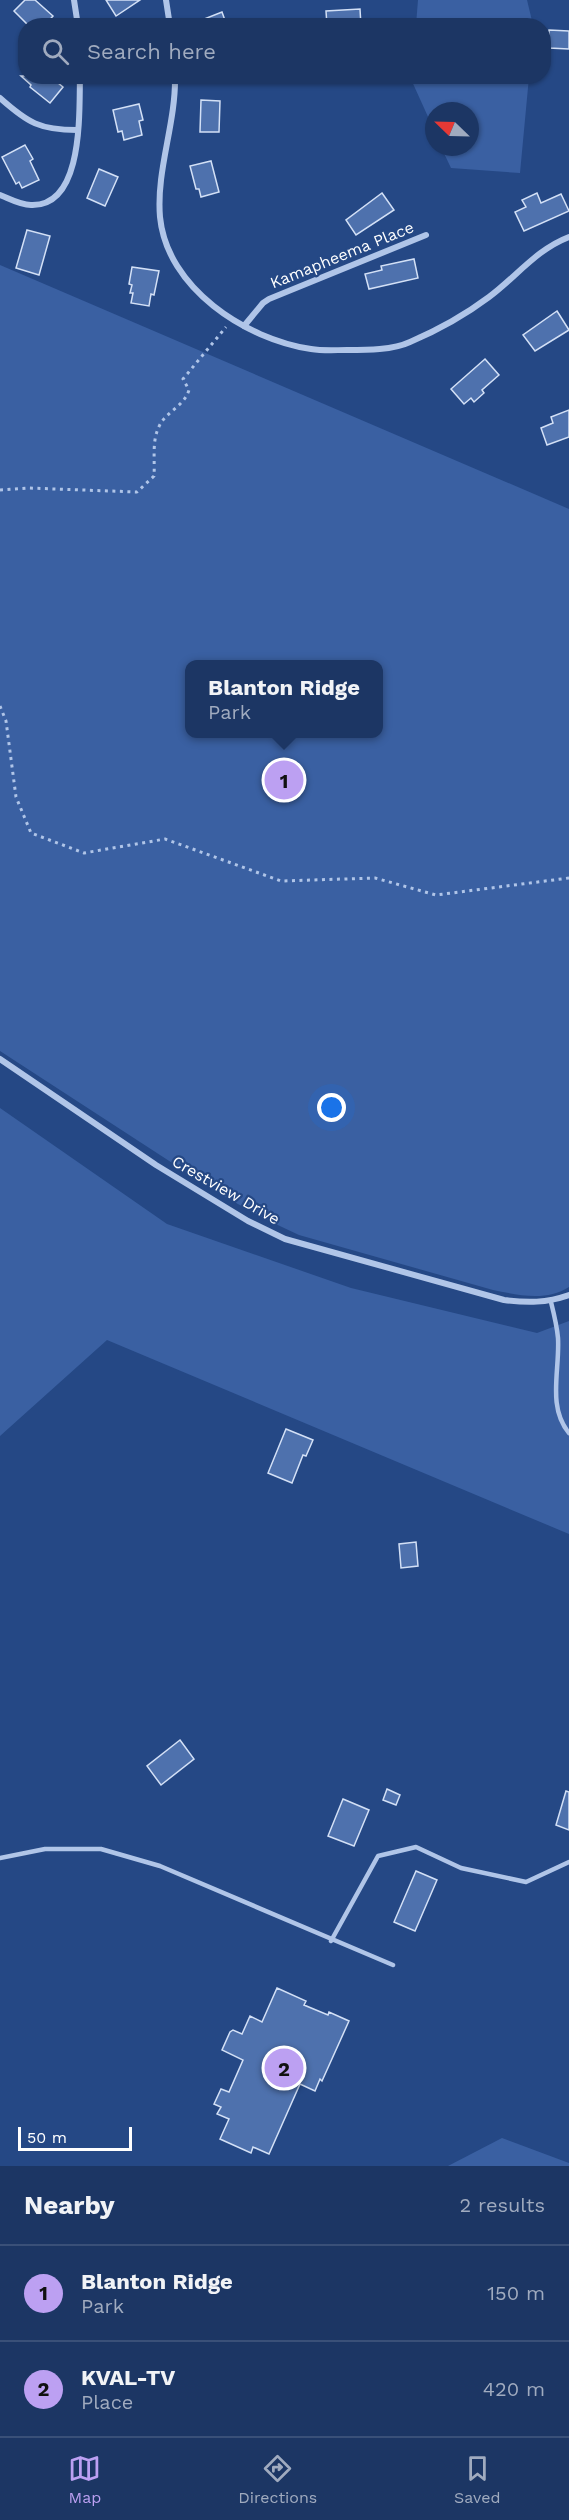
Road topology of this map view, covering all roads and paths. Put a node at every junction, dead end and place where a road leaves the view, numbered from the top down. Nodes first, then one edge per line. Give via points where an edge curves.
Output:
1 (74, 0) edge
2 (166, 0) edge
3 (77, 18) edge
4 (169, 18) edge
5 (80, 84) edge
6 (174, 84) edge
7 (0, 98) edge
8 (78, 130) junction
9 (0, 195) edge
10 (426, 235) dead end
11 (569, 237) edge
12 (232, 320) junction
13 (244, 326) junction
14 (0, 490) edge
15 (0, 706) edge
16 (569, 878) edge
17 (0, 1059) edge
18 (569, 1296) edge
19 (551, 1302) junction
20 (569, 1433) edge
21 (0, 1858) edge
22 (569, 1862) edge
23 (331, 1941) junction
24 (393, 1965) dead end

1 - 3 street
2 - 4 street
5 - 8 street
6 - 12 street via 162,182 163,232 171,255 197,291
7 - 8 street via 32,124 46,129
8 - 9 street via 73,168 56,196 32,205
10 - 13 street, Kamapheema Place via 270,299
11 - 13 street via 543,250 490,297 407,344 365,350 311,349
12 - 13 street
12 - 14 path via 183,379 189,390 186,399 157,430 154,476 137,492
15 - 16 path via 6,721 16,797 31,833 84,853 165,839 281,881 375,878 436,895
17 - 19 street, Crestview Drive via 220,1205 285,1239 504,1299
18 - 19 street, Crestview Drive
19 - 20 lane via 558,1338 557,1407
21 - 23 lane via 45,1849 101,1849 160,1866
22 - 23 lane via 526,1882 461,1868 416,1847 378,1856
23 - 24 lane

